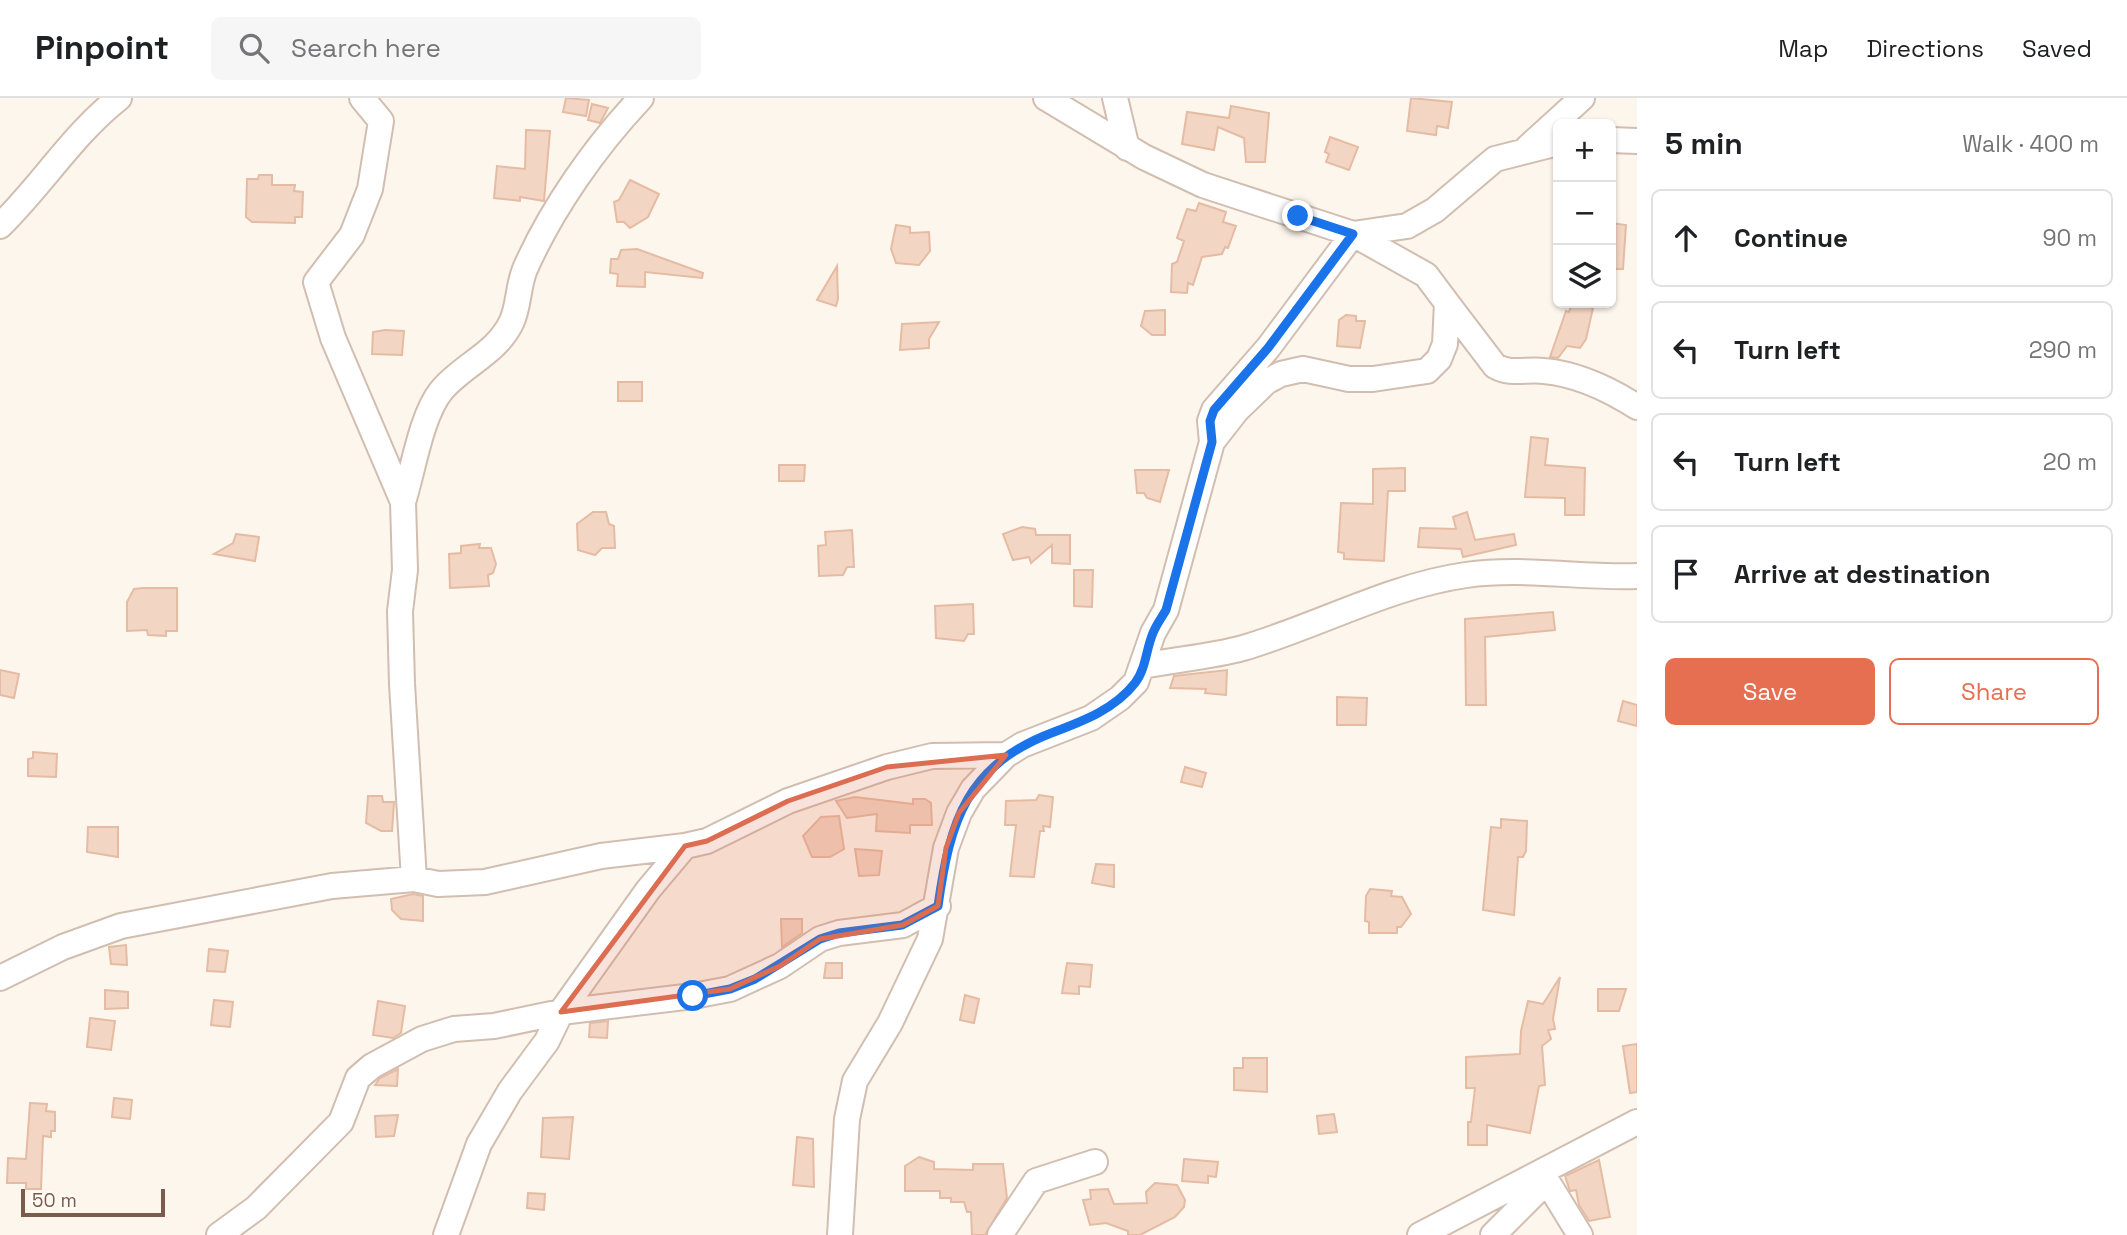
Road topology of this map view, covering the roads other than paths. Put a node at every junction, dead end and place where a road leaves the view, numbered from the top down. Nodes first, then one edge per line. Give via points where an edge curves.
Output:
1 (119, 98) edge
2 (362, 98) edge
3 (641, 98) edge
4 (1046, 98) edge
5 (1115, 98) edge
6 (1582, 98) edge
7 (1616, 140) edge
8 (1637, 141) edge
9 (1553, 144) edge
10 (1127, 148) junction
11 (1526, 149) junction
12 (0, 226) edge
13 (1353, 234) junction
14 (1447, 303) junction
15 (1637, 407) edge
16 (1212, 442) junction
17 (403, 502) junction
18 (1637, 576) edge
19 (1143, 666) junction
20 (1006, 755) junction
21 (684, 846) junction
22 (414, 879) junction
23 (938, 906) junction
24 (0, 978) edge
25 (561, 1012) junction
26 (1637, 1122) edge
27 (1095, 1162) dead end
28 (1544, 1177) junction
29 (219, 1235) edge
30 (446, 1235) edge
31 (840, 1235) edge
32 (1000, 1235) edge
33 (1420, 1235) edge
34 (1493, 1235) edge
35 (1580, 1235) edge

1 - 12 street via 82,130
2 - 17 street via 381,121 370,189 352,235 316,282 333,338
3 - 17 street via 553,216 524,272 513,319 503,337 440,393
4 - 10 street
5 - 10 street
6 - 11 street
7 - 8 street
9 - 11 street
10 - 13 street via 1203,185
11 - 13 street via 1495,159 1407,226
13 - 14 street via 1426,275
13 - 16 street via 1268,348 1214,410
14 - 15 street via 1495,366 1506,372 1573,376 1612,391
14 - 16 street via 1444,344 1427,371 1373,379 1303,369 1281,374 1256,391
16 - 19 street via 1166,610
17 - 22 street via 402,684
18 - 19 street via 1528,570 1428,582 1244,648
19 - 20 street via 1136,682 1091,718
20 - 21 street via 932,757 887,766 788,801 707,841
20 - 23 street via 973,789 959,813 946,848
21 - 22 street via 601,856 485,882 438,884
21 - 25 street
22 - 24 street via 332,886 121,926 63,947
23 - 25 street via 902,925 820,939 780,966 730,989
23 - 31 street via 930,939 855,1081 847,1119
25 - 29 street via 453,1029 422,1039 372,1066 358,1078 341,1122 256,1208
25 - 30 street via 480,1144
26 - 28 street
27 - 32 street via 1036,1181
28 - 33 street
28 - 34 street
28 - 35 street

